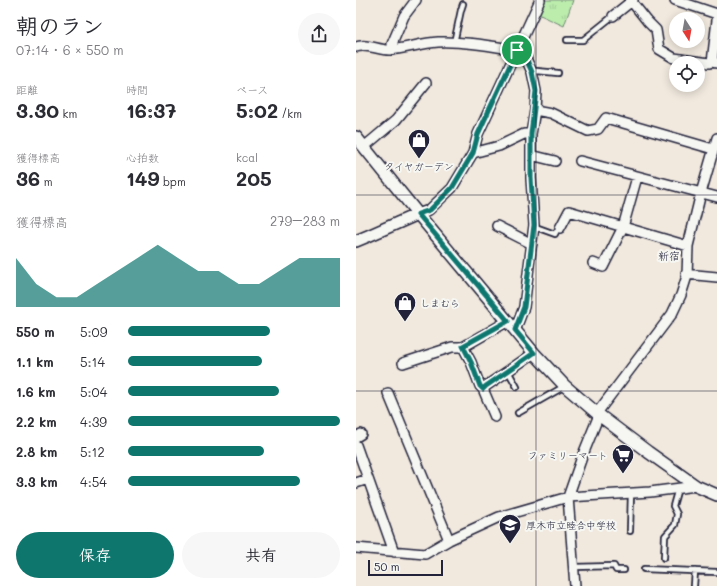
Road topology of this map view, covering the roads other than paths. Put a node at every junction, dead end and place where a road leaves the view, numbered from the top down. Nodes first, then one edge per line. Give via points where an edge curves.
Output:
1 (540, 0) edge
2 (675, 0) edge
3 (414, 1) edge
4 (633, 1) edge
5 (463, 4) dead end
6 (717, 14) edge
7 (613, 16) joint
8 (717, 20) edge
9 (567, 40) dead end
10 (454, 43) junction
11 (356, 46) edge
12 (393, 50) junction
13 (517, 50) junction
14 (714, 63) edge
15 (532, 72) junction
16 (558, 73) dead end
17 (420, 86) dead end
18 (535, 110) junction
19 (531, 134) junction
20 (356, 138) edge
21 (717, 138) edge
22 (364, 147) junction
23 (713, 149) junction
24 (473, 153) junction
25 (531, 155) junction
26 (555, 161) dead end
27 (580, 162) dead end
28 (637, 177) junction
29 (701, 193) junction
30 (717, 197) edge
31 (418, 214) junction
32 (497, 226) dead end
33 (534, 226) junction
34 (623, 227) junction
35 (558, 230) joint
36 (356, 241) edge
37 (532, 244) junction
38 (688, 246) junction
39 (593, 263) dead end
40 (686, 274) junction
41 (717, 277) edge
42 (508, 321) junction
43 (515, 330) junction
44 (463, 346) junction
45 (534, 353) junction
46 (409, 363) dead end
47 (508, 371) junction
48 (565, 386) junction
49 (517, 387) dead end
50 (483, 389) junction
51 (388, 393) dead end
52 (518, 413) dead end
53 (598, 414) junction
54 (495, 417) dead end
55 (356, 445) edge
56 (368, 479) junction
57 (356, 483) edge
58 (696, 486) junction
59 (678, 488) junction
60 (631, 493) junction
61 (717, 495) edge
62 (568, 497) junction
63 (630, 531) dead end
64 (449, 540) junction
65 (356, 548) edge
66 (394, 552) junction
67 (664, 558) dead end
68 (574, 568) junction
69 (624, 570) dead end
70 (644, 570) dead end
71 (695, 571) junction
72 (717, 572) edge
73 (576, 586) edge
74 (694, 586) edge

1 - 13 street
2 - 6 street
3 - 12 street via 404,16 392,44
4 - 7 street
4 - 14 street via 656,30 659,49 674,58
5 - 10 lane
7 - 9 lane via 583,40
8 - 14 street
10 - 12 street via 427,43
10 - 13 street
11 - 12 street
13 - 15 street via 524,54
13 - 24 street via 478,134
15 - 16 lane
15 - 18 street via 536,91
17 - 22 street via 400,122
18 - 19 street
18 - 23 street via 551,113 588,131 598,129 606,118
19 - 24 street via 524,134 499,146
19 - 25 street
20 - 22 street
21 - 23 street
22 - 31 street
23 - 29 street
24 - 31 street via 452,188 430,210
25 - 26 street
25 - 33 street
27 - 28 street
28 - 29 street
28 - 34 street
29 - 30 street
29 - 38 street
31 - 36 street
31 - 42 street
32 - 37 street
33 - 35 lane via 556,234
33 - 37 street
34 - 35 street via 569,211
34 - 38 street
34 - 39 street via 607,269
37 - 43 street via 524,307
38 - 40 street
40 - 41 street
40 - 53 street via 672,314
42 - 43 street
42 - 44 street
43 - 45 street
44 - 46 street via 452,347
44 - 50 street
45 - 47 street
45 - 48 street
47 - 49 lane
47 - 50 street
48 - 52 lane
48 - 53 street
50 - 54 street
51 - 64 street
53 - 58 street
53 - 62 street
55 - 56 street via 365,461
56 - 57 street
56 - 66 street via 374,508
58 - 59 street
58 - 61 street
59 - 60 street
59 - 67 lane via 673,506 677,514 675,525 665,536
60 - 62 street
60 - 63 lane
62 - 64 street via 498,517
62 - 68 street
64 - 66 street via 425,554
65 - 66 street
68 - 69 lane via 614,566 616,570
68 - 73 street
70 - 71 lane
71 - 72 lane
71 - 74 lane

